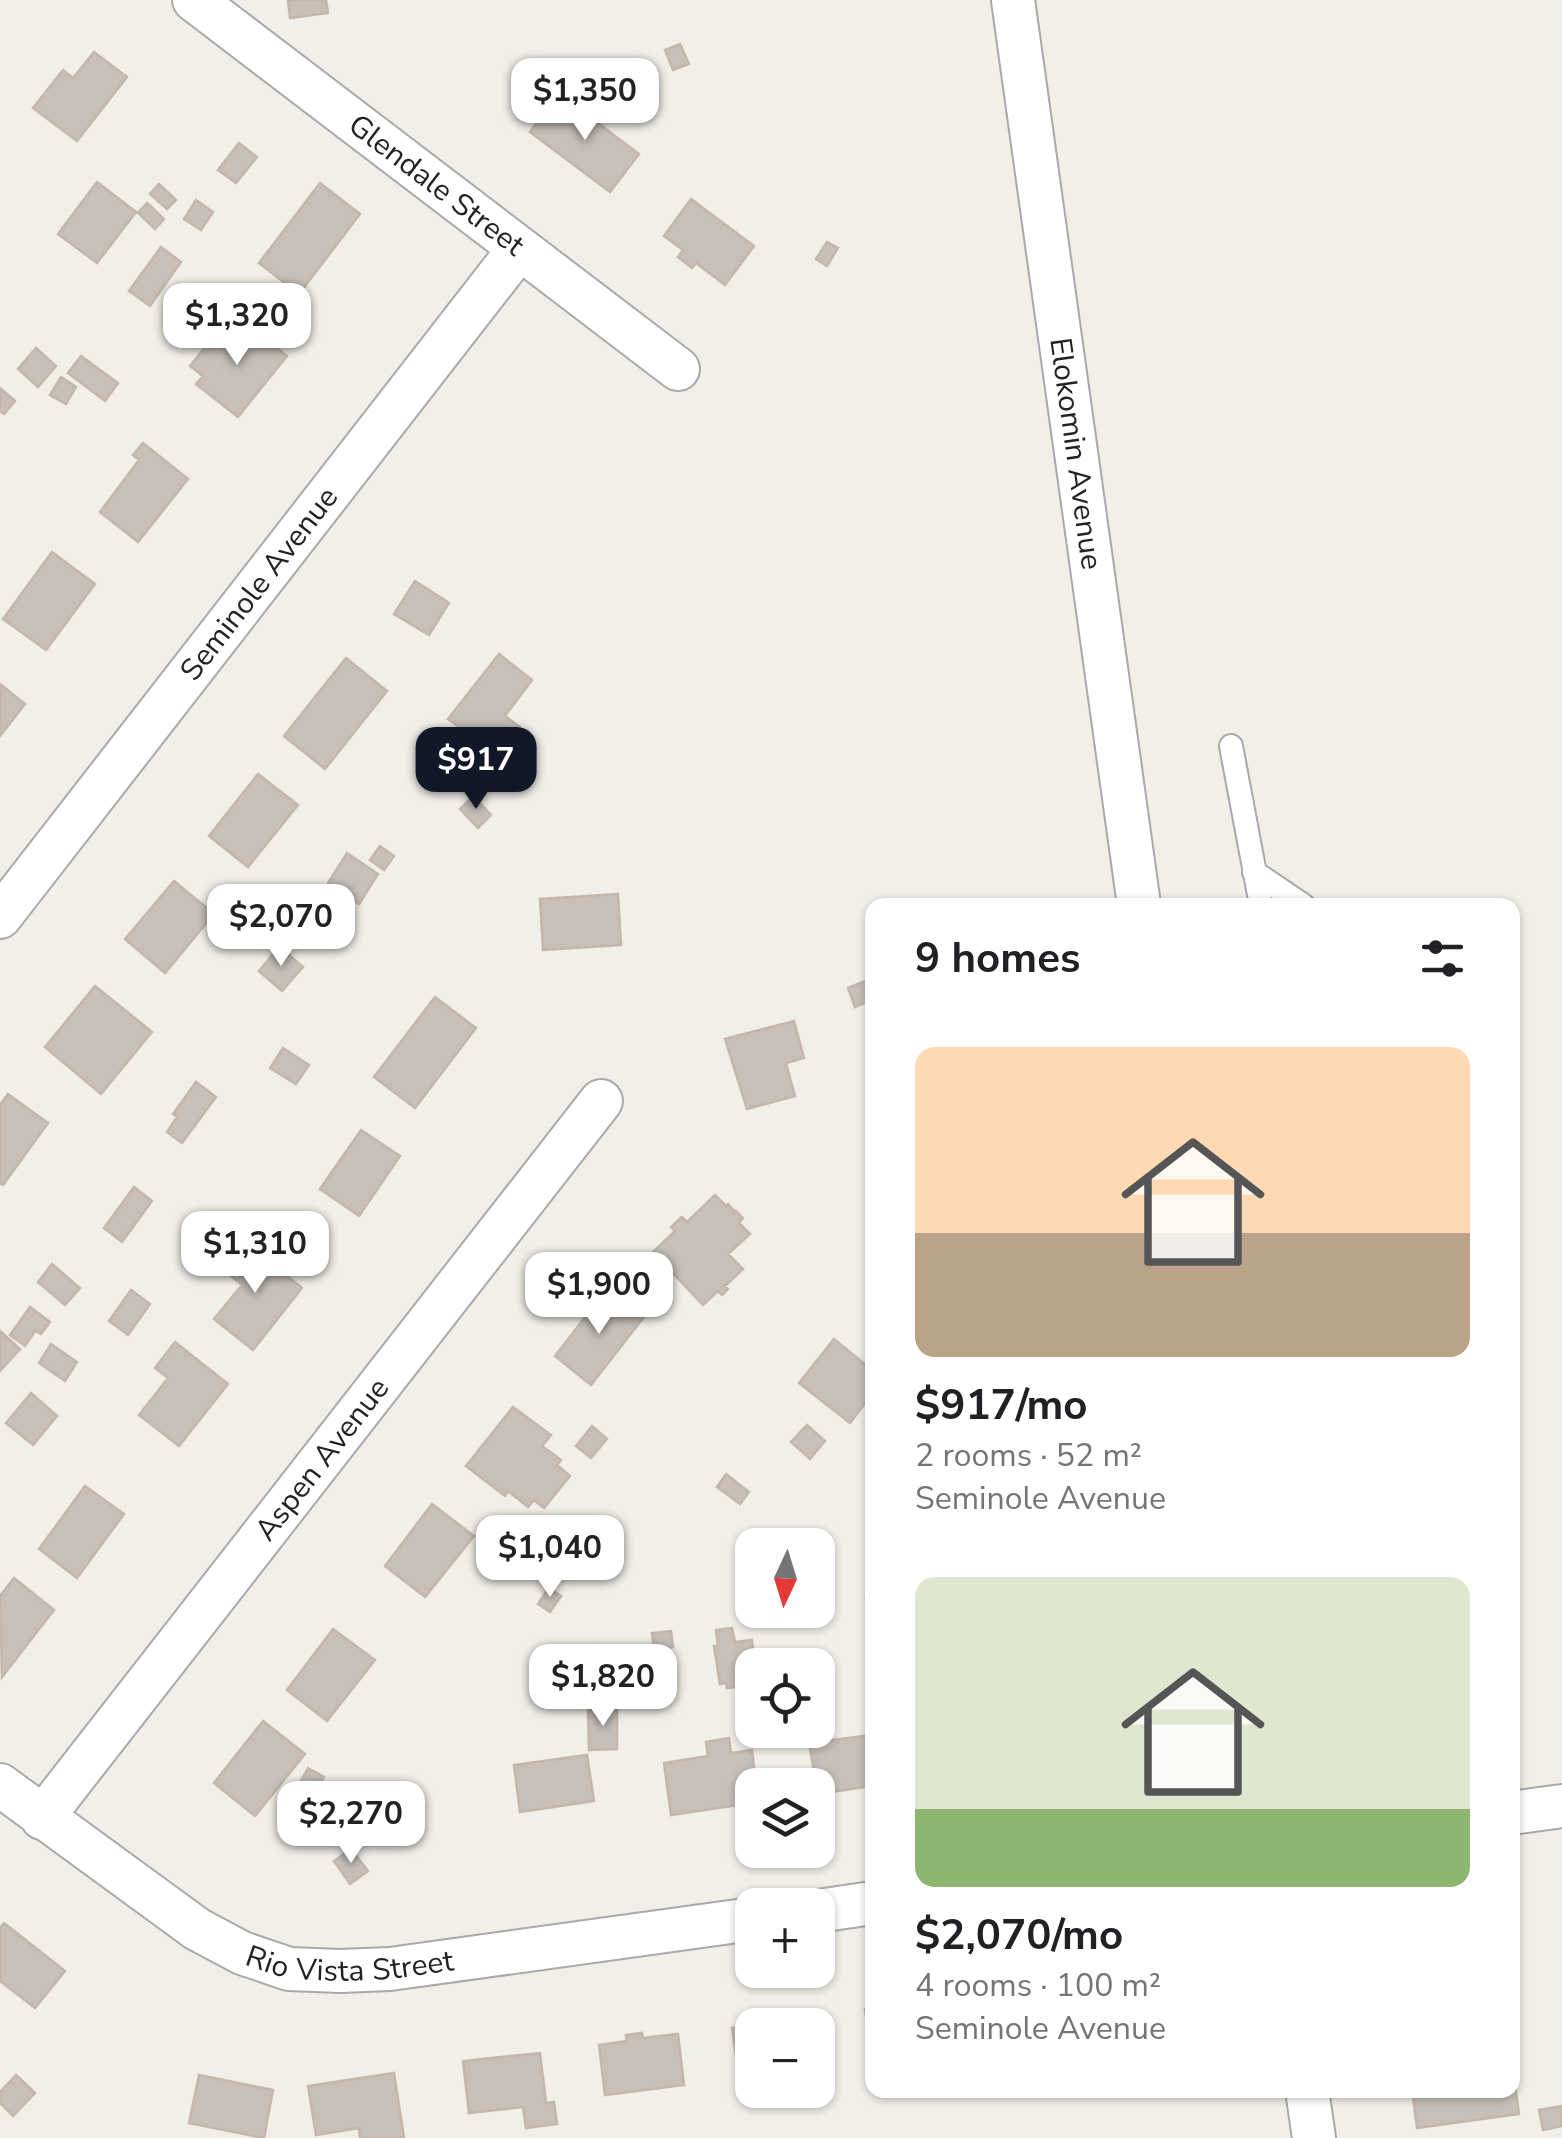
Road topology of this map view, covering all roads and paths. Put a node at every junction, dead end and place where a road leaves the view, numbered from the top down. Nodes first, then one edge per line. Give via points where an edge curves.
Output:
1 (194, 0) edge
2 (1013, 0) edge
3 (519, 250) junction
4 (678, 369) dead end
5 (1231, 746) dead end
6 (1254, 872) junction
7 (1138, 898) edge
8 (1260, 898) edge
9 (1293, 898) edge
10 (0, 917) edge
11 (600, 1101) dead end
12 (0, 1785) edge
13 (1562, 1806) edge
14 (1520, 1812) edge
15 (42, 1818) junction
16 (865, 1904) edge
17 (835, 1908) edge
18 (735, 1922) edge
19 (1307, 2098) edge
20 (1314, 2138) edge

1 - 3 street, Glendale Street
2 - 7 street, Elokomin Avenue
3 - 4 street, Glendale Street
3 - 10 street, Seminole Avenue
5 - 6 lane
6 - 8 lane
6 - 9 lane
11 - 15 street, Aspen Avenue
12 - 15 street, Rio Vista Street
13 - 14 street
15 - 18 street, Rio Vista Street via 196,1929 289,1968 390,1969
16 - 17 street
19 - 20 street

